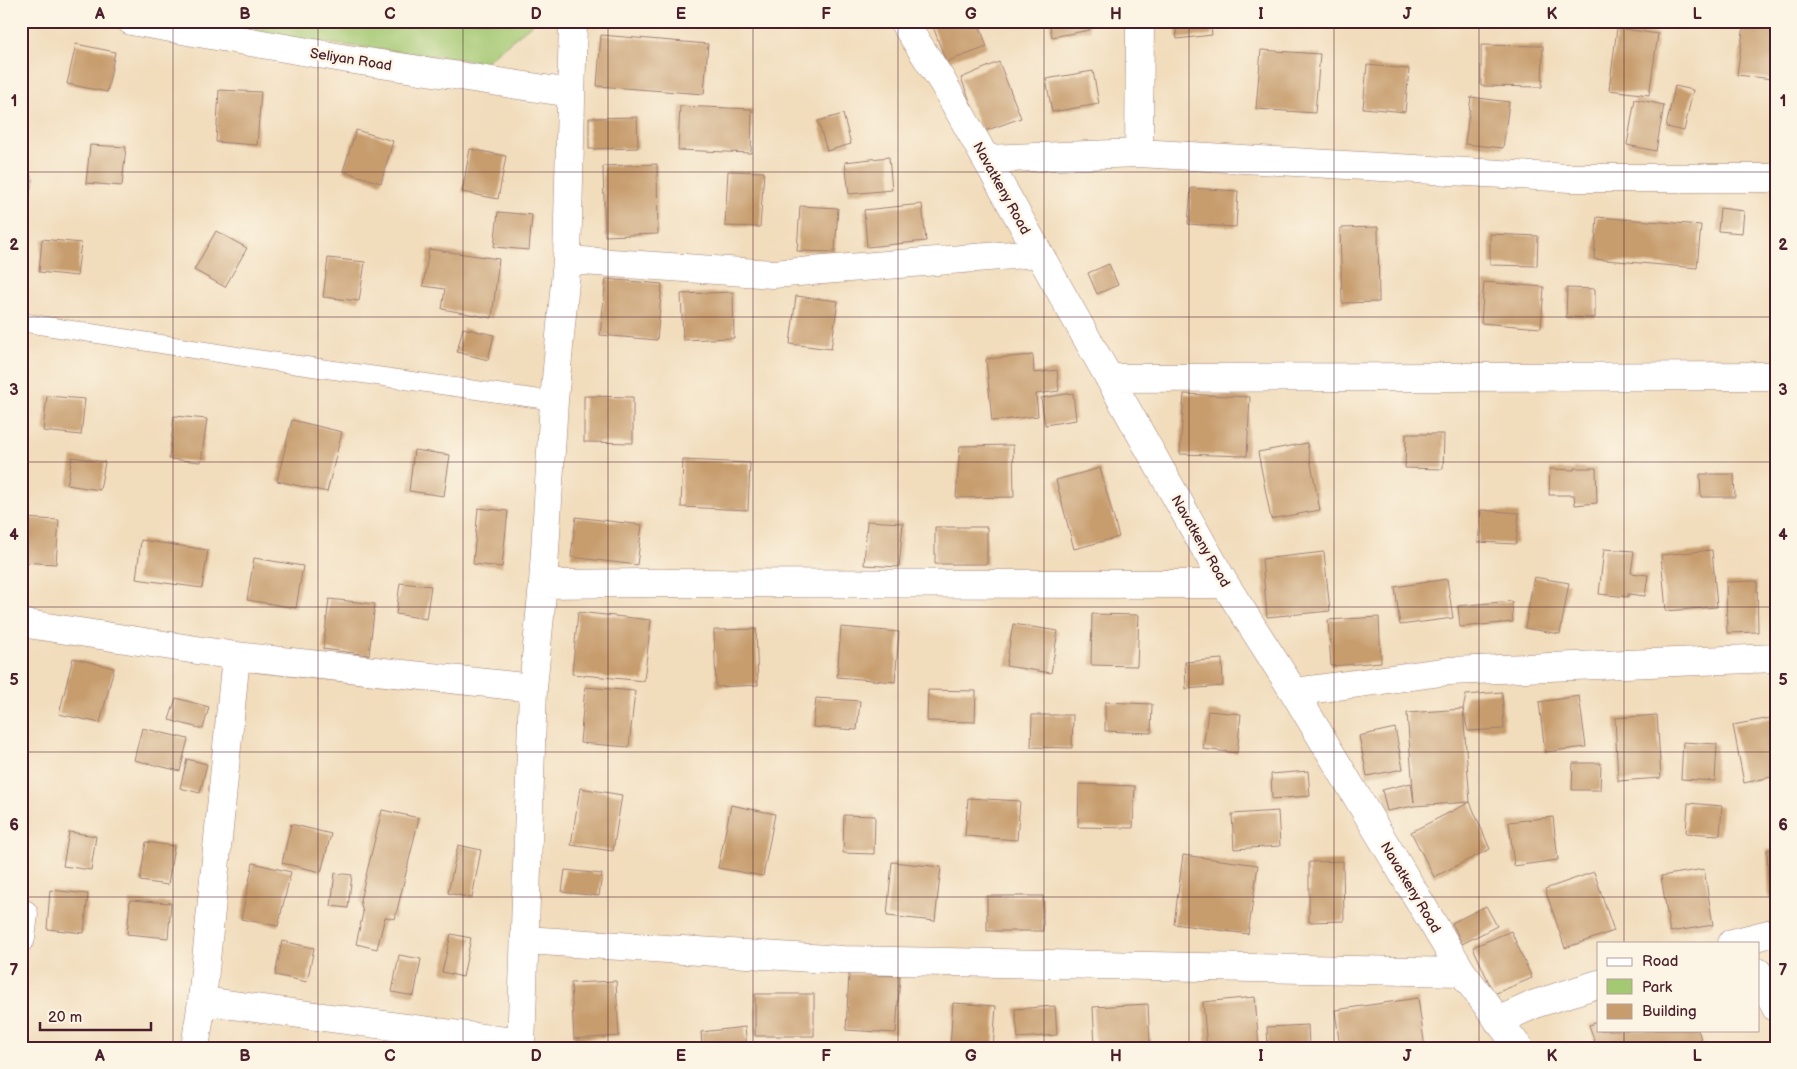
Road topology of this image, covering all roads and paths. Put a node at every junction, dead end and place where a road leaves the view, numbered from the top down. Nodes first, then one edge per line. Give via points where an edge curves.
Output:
1 (131, 21) edge
2 (573, 21) edge
3 (903, 21) edge
4 (1140, 21) edge
5 (571, 92) junction
6 (1139, 153) junction
7 (986, 159) junction
8 (1776, 178) edge
9 (1038, 253) junction
10 (567, 260) junction
11 (21, 322) edge
12 (1776, 376) edge
13 (1109, 378) junction
14 (554, 401) junction
15 (543, 584) junction
16 (1225, 584) junction
17 (21, 623) edge
18 (236, 656) junction
19 (1776, 658) edge
20 (533, 688) junction
21 (1294, 692) junction
22 (1776, 932) edge
23 (525, 940) junction
24 (1739, 942) edge
25 (1462, 972) junction
26 (1760, 976) edge
27 (1597, 984) edge
28 (202, 1001) junction
29 (1776, 1008) edge
30 (1498, 1021) junction
31 (521, 1046) edge
32 (195, 1048) edge
33 (1519, 1048) edge

1 - 5 street, Seliyan Road via 348,59
2 - 5 street
3 - 7 street, Navatkeny Road
4 - 6 street
5 - 10 street
6 - 7 street
6 - 8 street via 1570,178
7 - 9 street, Navatkeny Road
9 - 10 street via 773,274
9 - 13 street, Navatkeny Road
10 - 14 street
11 - 14 lane
12 - 13 street
13 - 16 street, Navatkeny Road
14 - 15 street
15 - 16 street
15 - 20 street
16 - 21 street, Navatkeny Road
17 - 18 street
18 - 20 street
18 - 28 street
19 - 21 street via 1449,671
20 - 23 street
21 - 25 street, Navatkeny Road
22 - 24 street
23 - 25 street via 843,960
23 - 31 street
25 - 30 street, Navatkeny Road
26 - 29 street
27 - 30 street via 1535,1004
28 - 31 street
28 - 32 street
30 - 33 street, Navatkeny Road

